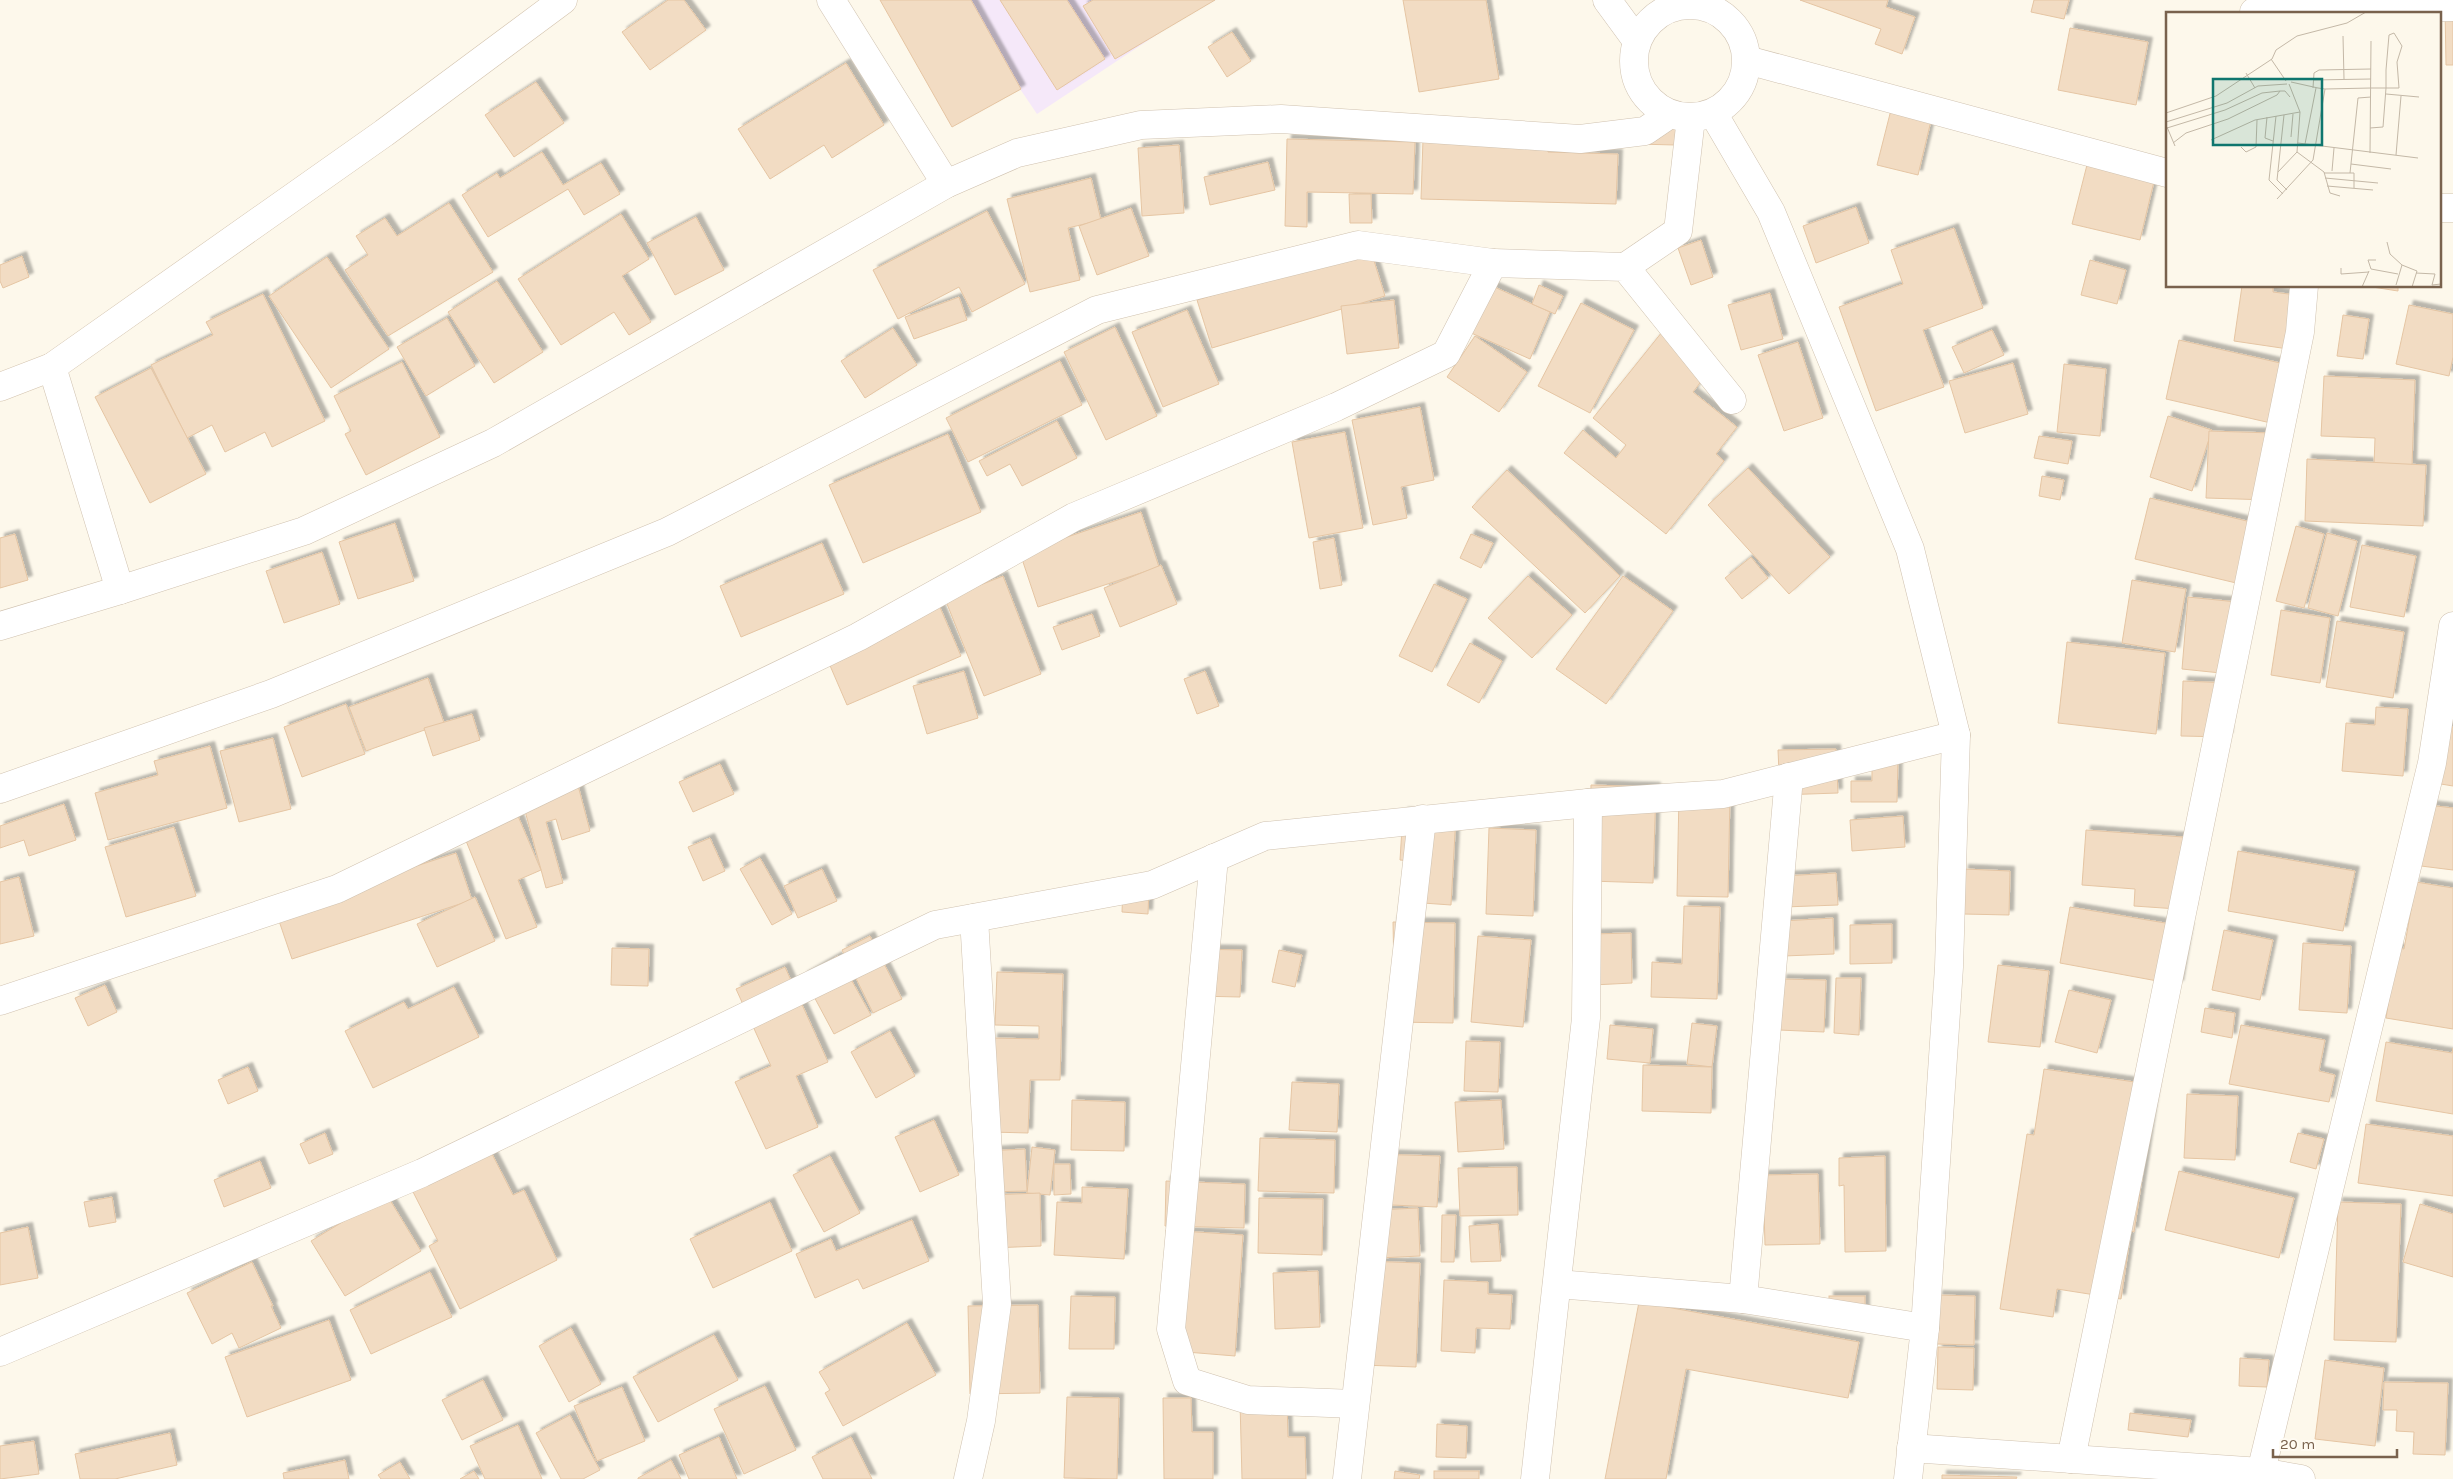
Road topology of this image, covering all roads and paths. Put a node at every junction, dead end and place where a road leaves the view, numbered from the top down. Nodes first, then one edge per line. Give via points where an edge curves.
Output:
1 (563, 0) edge
2 (831, 0) edge
3 (1607, 0) edge
4 (1664, 4) edge
5 (2453, 7) edge
6 (2255, 8) edge
7 (1637, 41) junction
8 (1747, 60) junction
9 (1691, 115) junction
10 (2166, 173) edge
11 (946, 184) junction
12 (2440, 208) edge
13 (2453, 208) edge
14 (1493, 263) junction
15 (1625, 267) junction
16 (2304, 288) edge
17 (52, 368) junction
18 (0, 386) edge
19 (1732, 400) dead end
20 (120, 590) junction
21 (0, 626) edge
22 (2453, 626) edge
23 (1956, 735) junction
24 (1789, 777) junction
25 (0, 789) edge
26 (1588, 802) junction
27 (1422, 819) junction
28 (1214, 858) junction
29 (974, 918) junction
30 (0, 1001) edge
31 (1557, 1284) junction
32 (1743, 1299) junction
33 (1924, 1328) junction
34 (0, 1352) edge
35 (1355, 1404) junction
36 (1911, 1448) junction
37 (2071, 1459) junction
38 (2261, 1476) edge
39 (968, 1479) edge
40 (1347, 1479) edge
41 (1535, 1479) edge
42 (1908, 1479) edge
43 (2301, 1479) edge

1 - 17 street via 384,133
2 - 11 street
3 - 7 street
4 - 7 street
4 - 8 street via 1711,8 1730,20 1742,38
5 - 6 street
7 - 9 street via 1633,62 1638,84 1651,102
8 - 9 street via 1743,81 1731,101
8 - 10 street
9 - 11 street via 1645,131 1580,139 1281,119 1142,126 1017,153
9 - 15 street via 1678,231
9 - 23 street via 1771,212 1910,550
11 - 20 street via 493,443 304,531
12 - 13 street
14 - 15 street
14 - 25 street via 1358,246 1097,310 667,532 271,694
14 - 30 street via 1446,354 1336,407 1074,517 858,637 337,889
15 - 19 street
16 - 37 street via 2300,332
17 - 18 street
17 - 20 street
20 - 21 street
22 - 38 street via 2432,762
23 - 24 street
23 - 33 street via 1950,967
24 - 26 street via 1723,794
24 - 32 street
26 - 27 street
26 - 31 street via 1586,1018
27 - 28 street via 1264,836
27 - 35 street
28 - 29 street via 1152,884
28 - 35 street via 1171,1328 1187,1381 1248,1400
29 - 34 street via 935,925 422,1173
29 - 39 street via 997,1304 981,1421
31 - 32 street
31 - 41 street
32 - 33 street
33 - 36 street
35 - 40 street
36 - 37 street
36 - 42 street
37 - 38 street
38 - 43 street

